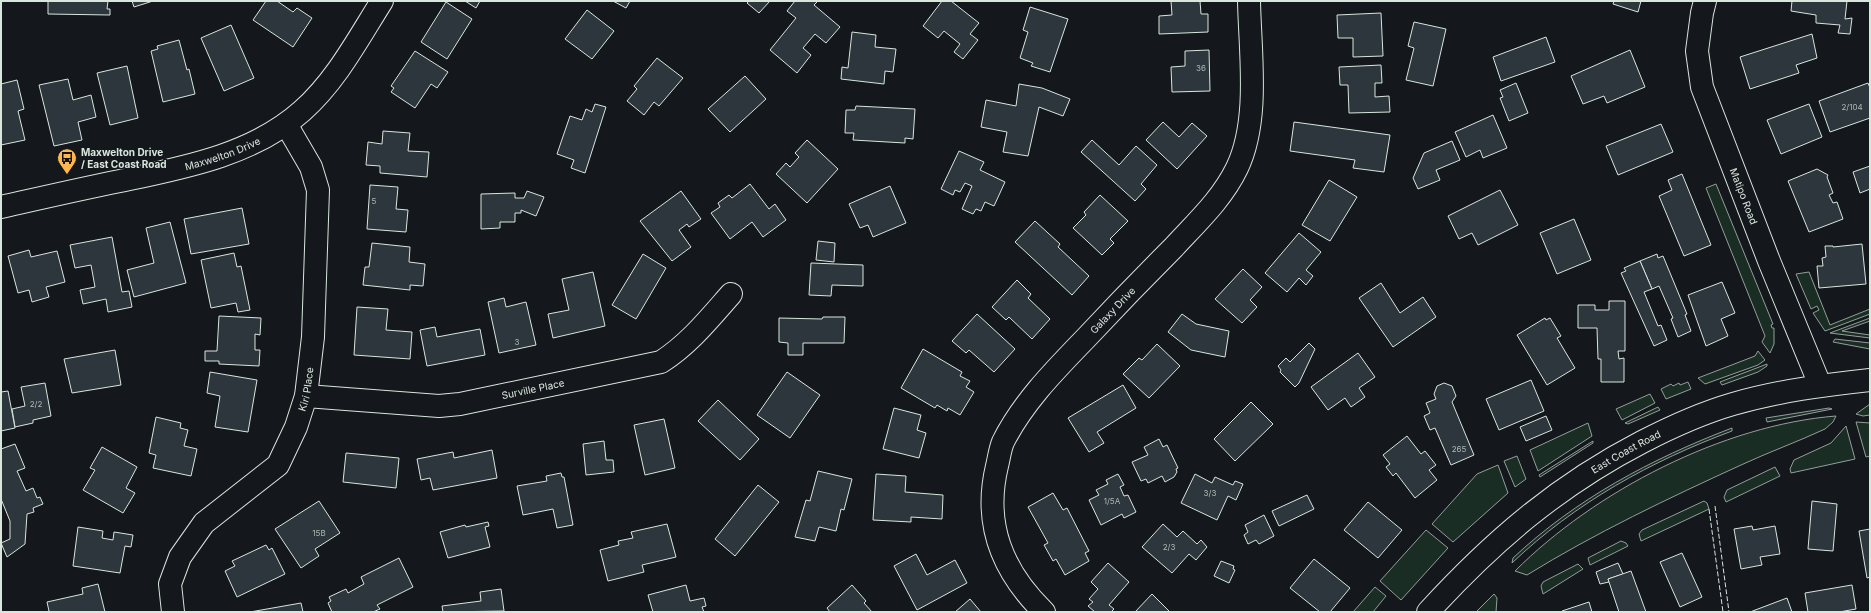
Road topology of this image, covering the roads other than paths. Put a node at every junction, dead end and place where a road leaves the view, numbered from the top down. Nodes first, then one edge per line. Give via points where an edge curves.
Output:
1 (382, 1) edge
2 (1249, 1) edge
3 (1705, 1) edge
4 (286, 124) junction
5 (1, 206) edge
6 (731, 294) dead end
7 (1870, 380) edge
8 (1820, 385) junction
9 (306, 396) junction
10 (172, 612) edge
11 (1044, 612) edge
12 (1428, 612) edge

1 - 4 street, Maxwelton Drive via 334,78 303,111
2 - 11 street, Galaxy Drive via 1251,102 1248,133 1237,168 1215,204 1058,367 1020,413 1002,443 992,485 992,520 1000,548 1012,574
3 - 8 street, Matipo Road via 1697,51 1702,86
4 - 5 street, Maxwelton Drive via 247,145 189,166
4 - 9 street, Kiri Place via 311,167 318,190 313,337
6 - 9 street, Surville Place via 693,337 661,362 460,404 439,406
7 - 8 street, East Coast Road
8 - 12 street, East Coast Road via 1773,394 1710,412 1657,434 1612,458 1543,503 1472,565
9 - 10 street, Kiri Place via 296,427 278,465 204,523 180,557 170,584

